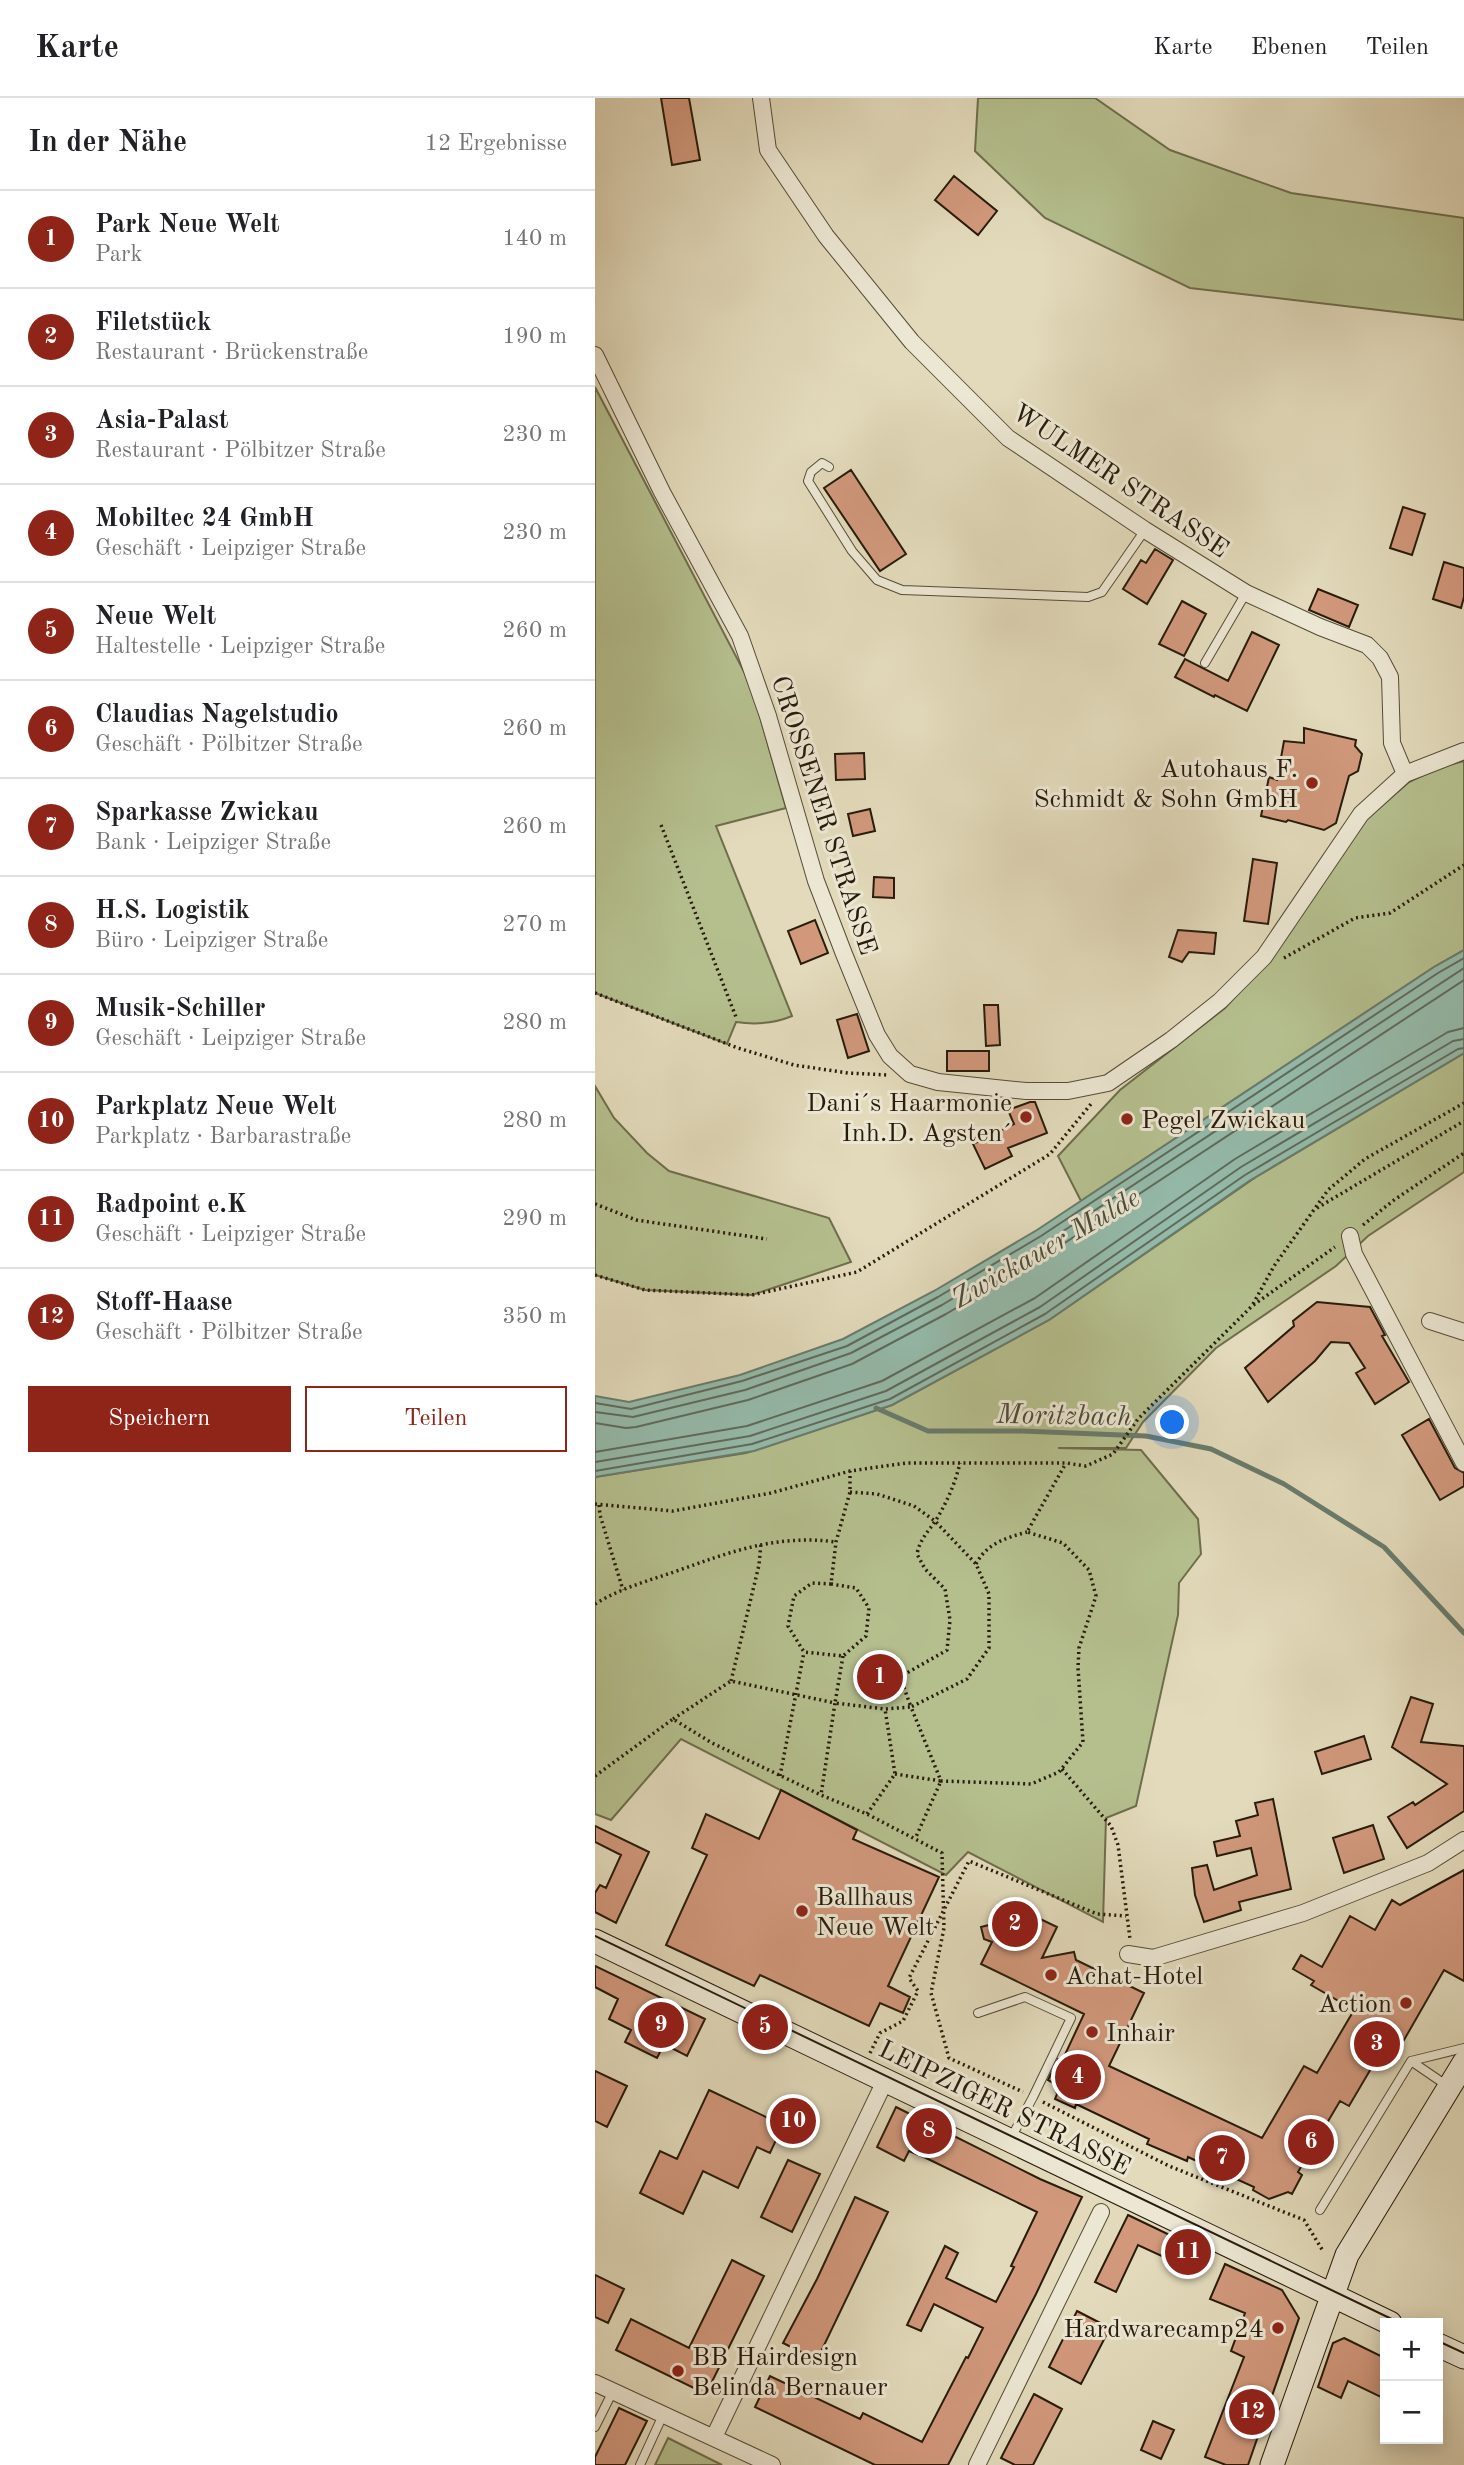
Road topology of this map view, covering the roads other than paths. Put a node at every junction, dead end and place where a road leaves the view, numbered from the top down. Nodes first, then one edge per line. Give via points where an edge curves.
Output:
1 (761, 98) edge
2 (595, 355) edge
3 (829, 467) dead end
4 (1145, 530) junction
5 (1246, 593) junction
6 (1205, 663) dead end
7 (1464, 751) edge
8 (1405, 774) junction
9 (1350, 1236) road end
10 (1430, 1321) dead end
11 (1464, 1332) edge
12 (1464, 1463) edge
13 (1464, 1840) edge
14 (595, 1941) edge
15 (1128, 1954) road end
16 (978, 2013) dead end
17 (1464, 2048) edge
18 (1411, 2061) junction
19 (1464, 2063) edge
20 (885, 2081) junction
21 (1449, 2087) junction
22 (1010, 2140) junction
23 (1320, 2210) dead end
24 (1101, 2213) dead end
25 (1332, 2297) junction
26 (1380, 2319) edge
27 (1443, 2347) edge
28 (1464, 2357) edge
29 (595, 2383) edge
30 (613, 2391) junction
31 (663, 2415) junction
32 (595, 2427) edge
33 (714, 2437) junction
34 (752, 2461) edge
35 (640, 2465) edge
36 (772, 2465) edge
37 (977, 2465) edge
38 (1272, 2465) edge

1 - 4 street, WULMER STRASSE via 768,150 826,236 912,342 1008,438
2 - 8 street, CROSSENER STRASSE via 740,636 821,893 877,1035 890,1056 911,1074 938,1082 1026,1091 1068,1091 1108,1083 1211,1009 1264,957 1361,814
3 - 4 lane via 822,463 808,481 852,551 877,580 902,590 1087,597 1102,592
4 - 5 street, WULMER STRASSE
5 - 6 lane
5 - 8 street, WULMER STRASSE via 1367,645 1380,658 1390,677 1392,743
7 - 8 street, CROSSENER STRASSE
9 - 12 street via 1354,1254
10 - 11 street
13 - 15 street via 1428,1863 1303,1913 1153,1958
14 - 20 street, LEIPZIGER STRASSE
16 - 22 lane via 1025,1997 1071,2018
17 - 18 lane
18 - 21 lane
18 - 23 lane
19 - 21 street
20 - 22 street, LEIPZIGER STRASSE
20 - 33 street
21 - 25 street via 1347,2255
22 - 25 street, LEIPZIGER STRASSE
24 - 37 street
25 - 26 street, LEIPZIGER STRASSE
25 - 38 street
27 - 28 street
29 - 30 street
30 - 31 street
30 - 32 lane
31 - 33 street
31 - 35 lane
33 - 34 street
34 - 36 street

